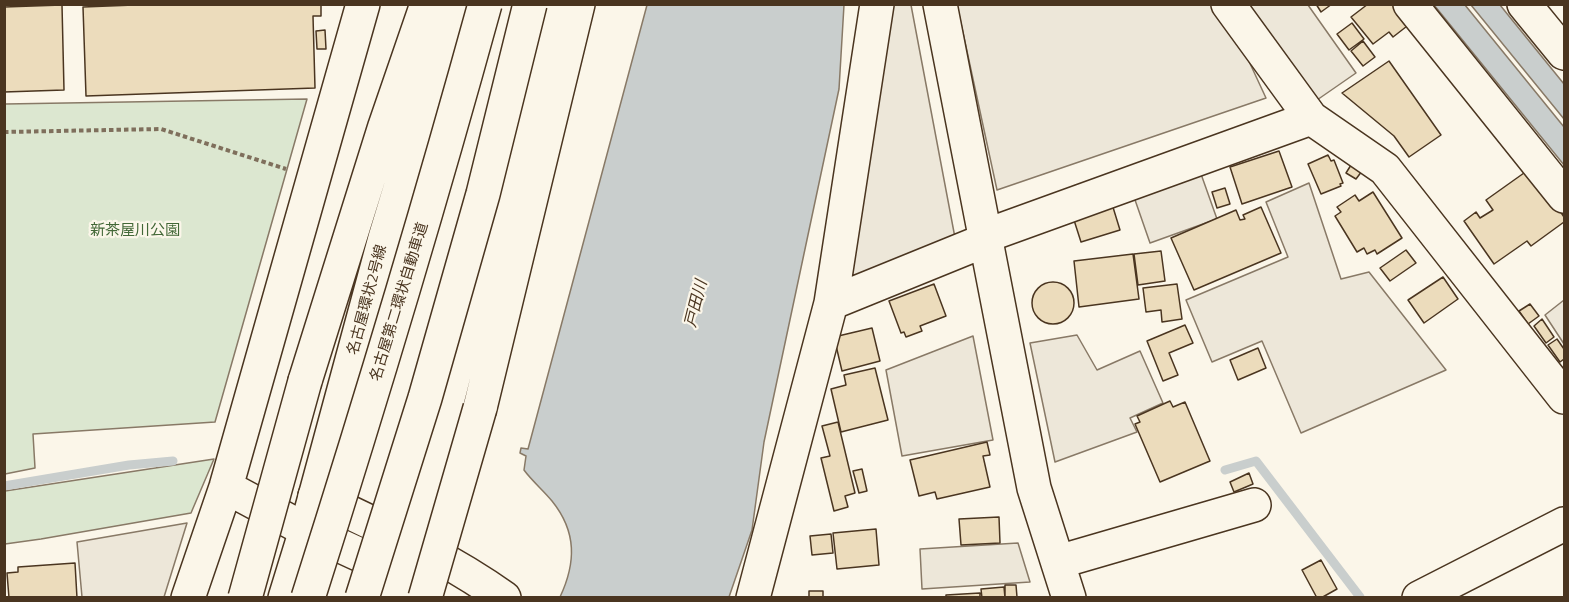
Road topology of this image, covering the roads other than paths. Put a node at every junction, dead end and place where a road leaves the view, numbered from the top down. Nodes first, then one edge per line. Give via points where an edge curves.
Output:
1 (363, 4) edge
2 (427, 4) edge
3 (456, 4) edge
4 (485, 4) edge
5 (530, 4) edge
6 (550, 4) edge
7 (578, 4) edge
8 (877, 4) edge
9 (939, 4) edge
10 (1228, 4) edge
11 (1410, 4) edge
12 (1524, 4) edge
13 (1559, 40) edge
14 (1311, 118) junction
15 (1564, 196) edge
16 (985, 238) junction
17 (831, 303) junction
18 (1564, 397) edge
19 (226, 488) junction
20 (315, 496) junction
21 (1254, 505) dead end
22 (1564, 524) edge
23 (306, 530) junction
24 (410, 542) junction
25 (1058, 562) junction
26 (406, 591) edge
27 (188, 597) edge
28 (245, 597) edge
29 (285, 597) edge
30 (308, 597) edge
31 (362, 597) edge
32 (436, 597) edge
33 (504, 597) edge
34 (753, 597) edge
35 (1069, 597) edge
36 (1419, 597) edge

1 - 19 main road
2 - 28 main road, bridge via 305,381
3 - 20 main road, 名古屋環状2号線 via 385,238
4 - 30 main road, 名古屋第二環状自動車道, bridge via 376,384
5 - 31 main road, bridge via 480,205
6 - 24 main road
7 - 26 main road, bridge via 480,408
8 - 17 main road
9 - 16 main road
10 - 14 main road
11 - 15 main road
12 - 13 main road
14 - 16 main road
14 - 18 main road via 1385,169
16 - 17 main road
16 - 25 main road via 1034,488
17 - 34 main road
19 - 23 main road
19 - 27 main road
20 - 23 main road, 名古屋環状2号線
20 - 24 main road
21 - 25 main road
22 - 36 main road
23 - 26 main road via 369,559
23 - 29 main road, 名古屋環状2号線
24 - 26 main road
24 - 33 main road via 468,572
25 - 35 main road
26 - 32 main road

